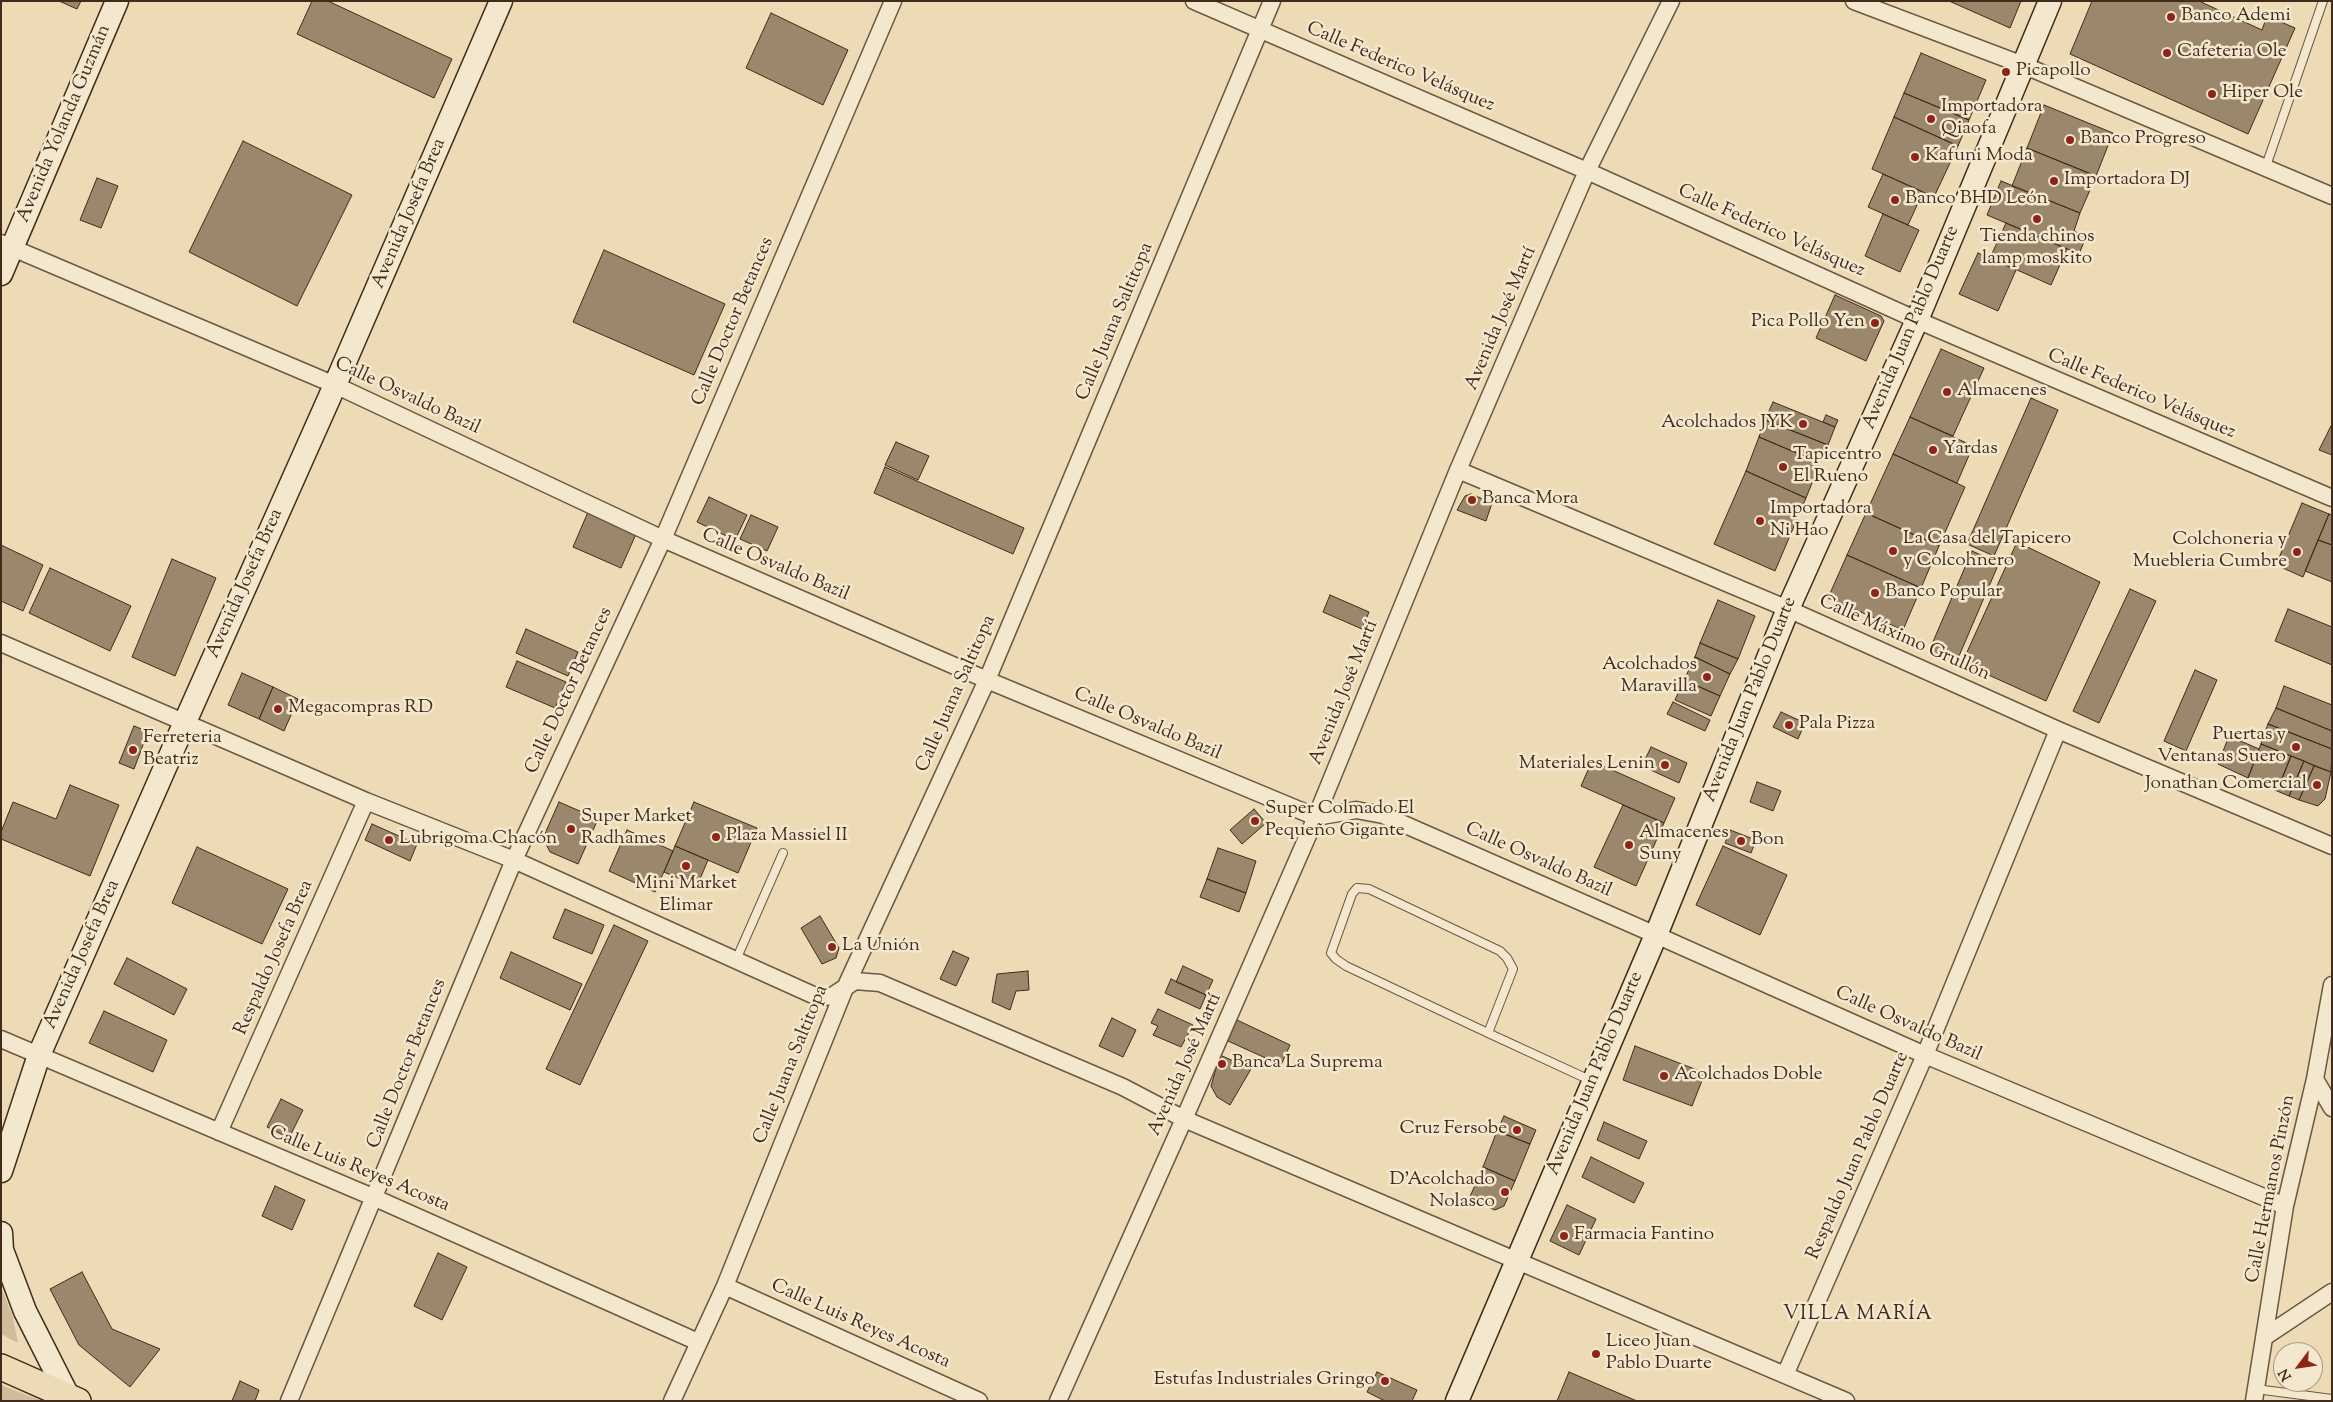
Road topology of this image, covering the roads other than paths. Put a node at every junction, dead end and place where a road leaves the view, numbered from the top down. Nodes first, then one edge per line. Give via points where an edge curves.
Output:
1 (117, 1) edge
2 (501, 1) edge
3 (893, 1) edge
4 (1194, 1) edge
5 (1272, 1) edge
6 (1671, 1) edge
7 (1854, 1) edge
8 (2050, 1) edge
9 (2323, 1) edge
10 (1260, 29) junction
11 (2023, 65) junction
12 (2266, 166) junction
13 (1587, 171) junction
14 (2332, 196) edge
15 (7, 246) edge
16 (1, 274) edge
17 (1917, 320) junction
18 (335, 385) junction
19 (1458, 470) junction
20 (2332, 498) edge
21 (663, 539) junction
22 (1788, 609) junction
23 (1, 643) edge
24 (987, 680) junction
25 (184, 722) junction
26 (2058, 730) junction
27 (366, 801) junction
28 (1316, 816) junction
29 (2332, 846) edge
30 (783, 853) dead end
31 (514, 860) junction
32 (1656, 935) junction
33 (736, 960) junction
34 (2332, 985) edge
35 (845, 988) junction
36 (1488, 1033) junction
37 (1, 1038) edge
38 (40, 1055) junction
39 (1925, 1055) junction
40 (2314, 1079) junction
41 (1593, 1082) junction
42 (2332, 1108) edge
43 (1184, 1119) junction
44 (220, 1132) junction
45 (1, 1171) edge
46 (375, 1198) junction
47 (2285, 1206) junction
48 (1, 1233) edge
49 (1516, 1261) junction
50 (725, 1286) junction
51 (2332, 1292) edge
52 (2266, 1336) junction
53 (698, 1342) junction
54 (1, 1367) edge
55 (1785, 1375) junction
56 (2255, 1395) edge
57 (71, 1399) edge
58 (2332, 1399) edge
59 (289, 1401) edge
60 (672, 1401) edge
61 (979, 1401) edge
62 (1058, 1401) edge
63 (1457, 1401) edge
64 (1846, 1401) edge

1 - 15 main road, Avenida Yolanda Guzmán
2 - 18 main road, Avenida Josefa Brea
3 - 21 street, Calle Doctor Betances
4 - 10 street, Calle Federico Velásquez
5 - 10 street, Calle Juana Saltitopa
6 - 13 street, Avenida José Martí
7 - 11 street
8 - 11 main road, Avenida Juan Pablo Duarte
9 - 12 lane
10 - 13 street, Calle Federico Velásquez
10 - 24 street, Calle Juana Saltitopa
11 - 12 street
11 - 17 main road, Avenida Juan Pablo Duarte
12 - 14 street
13 - 17 street, Calle Federico Velásquez
13 - 19 street, Avenida José Martí
15 - 16 main road, Avenida Yolanda Guzmán
15 - 18 street, Calle Osvaldo Bazil
17 - 20 street, Calle Federico Velásquez
17 - 22 main road, Avenida Juan Pablo Duarte
18 - 21 street, Calle Osvaldo Bazil
18 - 25 main road, Avenida Josefa Brea
19 - 22 street, Calle Máximo Grullón
19 - 28 street, Avenida José Martí
21 - 24 street, Calle Osvaldo Bazil
21 - 31 street, Calle Doctor Betances
22 - 26 street, Calle Máximo Grullón
22 - 32 main road, Avenida Juan Pablo Duarte
23 - 25 street
24 - 28 street, Calle Osvaldo Bazil
24 - 35 street, Calle Juana Saltitopa
25 - 27 street
25 - 38 main road, Avenida Josefa Brea
26 - 29 street, Calle Máximo Grullón
26 - 39 street, Respaldo Juan Pablo Duarte
27 - 31 street
27 - 44 street, Respaldo Josefa Brea
28 - 32 street, Calle Osvaldo Bazil via 1356,810 1383,816
28 - 43 street, Avenida José Martí
30 - 33 lane
31 - 33 street
31 - 46 street, Calle Doctor Betances
32 - 39 street, Calle Osvaldo Bazil
32 - 41 main road, Avenida Juan Pablo Duarte
33 - 35 street via 822,997 832,996
34 - 40 street, Calle Hermanos Pinzón
35 - 43 street via 855,981 880,983 1123,1088
35 - 50 street, Calle Juana Saltitopa
36 - 36 lane via 1336,959 1331,953 1357,888 1370,889 1500,951 1507,958 1513,969
36 - 41 lane
37 - 38 street, Calle Luis Reyes Acosta
38 - 44 street, Calle Luis Reyes Acosta
38 - 45 main road, Avenida Josefa Brea
39 - 47 street, Calle Osvaldo Bazil
39 - 55 street, Respaldo Juan Pablo Duarte
40 - 42 street
40 - 47 street, Calle Hermanos Pinzón
41 - 49 main road, Avenida Juan Pablo Duarte
43 - 49 street
43 - 62 street, Avenida José Martí
44 - 46 street, Calle Luis Reyes Acosta
46 - 53 street, Calle Luis Reyes Acosta
46 - 59 street, Calle Doctor Betances
47 - 52 street, Calle Hermanos Pinzón
48 - 57 main road via 2,1250 25,1311
49 - 55 street
49 - 63 main road, Avenida Juan Pablo Duarte
50 - 53 street, Calle Juana Saltitopa
50 - 61 street, Calle Luis Reyes Acosta
51 - 52 street
52 - 56 street, Calle Hermanos Pinzón
53 - 60 street, Calle Juana Saltitopa
54 - 57 main road
55 - 64 street
56 - 58 lane

